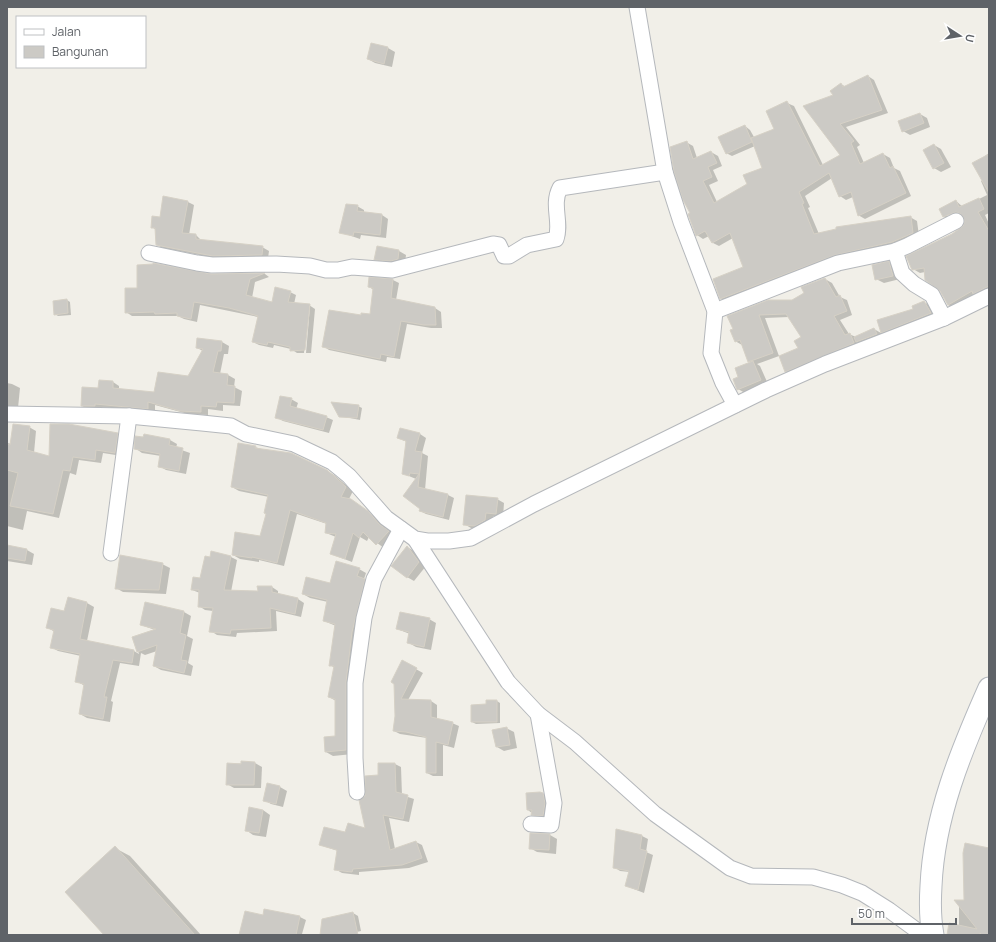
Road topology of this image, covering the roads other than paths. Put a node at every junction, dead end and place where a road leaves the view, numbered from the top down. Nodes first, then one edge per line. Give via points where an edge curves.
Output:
1 (637, 7) edge
2 (665, 172) junction
3 (956, 221) dead end
4 (895, 251) junction
5 (149, 253) dead end
6 (989, 296) edge
7 (715, 311) junction
8 (944, 318) junction
9 (735, 405) junction
10 (7, 414) edge
11 (129, 416) junction
12 (401, 529) junction
13 (415, 539) junction
14 (111, 553) dead end
15 (989, 688) edge
16 (538, 714) junction
17 (357, 792) dead end
18 (531, 824) dead end
19 (923, 935) edge
20 (933, 935) edge

1 - 2 street
2 - 5 street via 560,188 556,196 559,231 556,239 528,245 509,256 504,256 499,245 493,244 401,268 383,270 352,267 326,270 310,266 276,264 212,265
2 - 7 street
3 - 4 street via 918,242
4 - 7 street via 828,267
4 - 8 street via 902,274 932,295
6 - 8 street
7 - 9 street via 711,353
8 - 9 street via 825,364
9 - 13 street via 534,504 471,538 445,542
10 - 11 street
11 - 12 street via 231,426 246,434 304,448 332,462 343,471 370,501
11 - 14 street
12 - 13 street
12 - 17 street via 374,579 364,618 355,683
13 - 16 street via 508,682
15 - 20 street via 954,774 941,818 932,871
16 - 18 street via 554,803 551,825
16 - 19 street via 580,746 655,814 730,868 751,876 813,877 842,885 862,893

